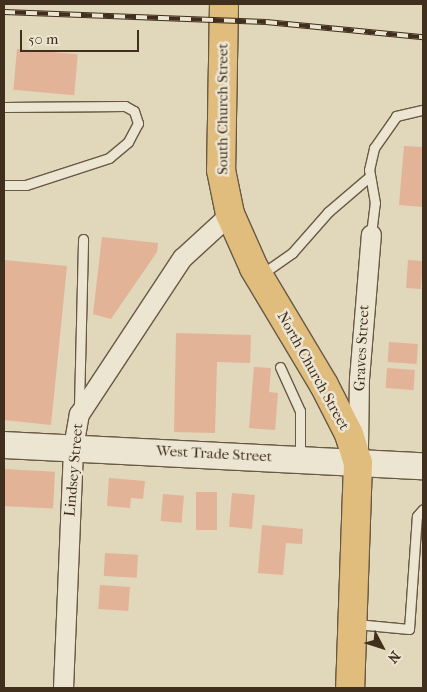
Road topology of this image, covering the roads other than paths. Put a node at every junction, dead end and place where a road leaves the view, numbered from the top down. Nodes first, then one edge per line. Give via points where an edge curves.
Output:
1 (224, 4) edge
2 (4, 107) edge
3 (423, 110) edge
4 (369, 177) junction
5 (4, 185) edge
6 (230, 214) junction
7 (371, 234) joint
8 (84, 239) dead end
9 (258, 276) junction
10 (280, 367) dead end
11 (79, 414) junction
12 (4, 445) edge
13 (73, 447) junction
14 (300, 458) junction
15 (358, 463) junction
16 (423, 466) edge
17 (423, 509) edge
18 (354, 623) junction
19 (63, 688) edge
20 (350, 688) edge

1 - 6 main road, South Church Street via 221,170
2 - 5 lane via 125,106 134,112 138,123 128,142 108,158 26,185
3 - 4 lane via 404,112 390,122 374,148
4 - 7 lane via 375,203
4 - 9 lane via 334,206 292,252
6 - 9 main road, North Church Street
6 - 11 street, Lindsey Street via 182,258
7 - 15 street, Graves Street via 359,379
8 - 11 lane
9 - 15 main road, North Church Street via 324,385 349,434
10 - 14 lane via 300,411
11 - 13 street, Lindsey Street
12 - 13 street, West Trade Street
13 - 14 street, West Trade Street
13 - 19 street, Lindsey Street
14 - 15 street, West Trade Street
15 - 16 street, West Trade Street
15 - 18 main road, North Church Street
17 - 18 lane via 417,516 409,629
18 - 20 main road, North Church Street

